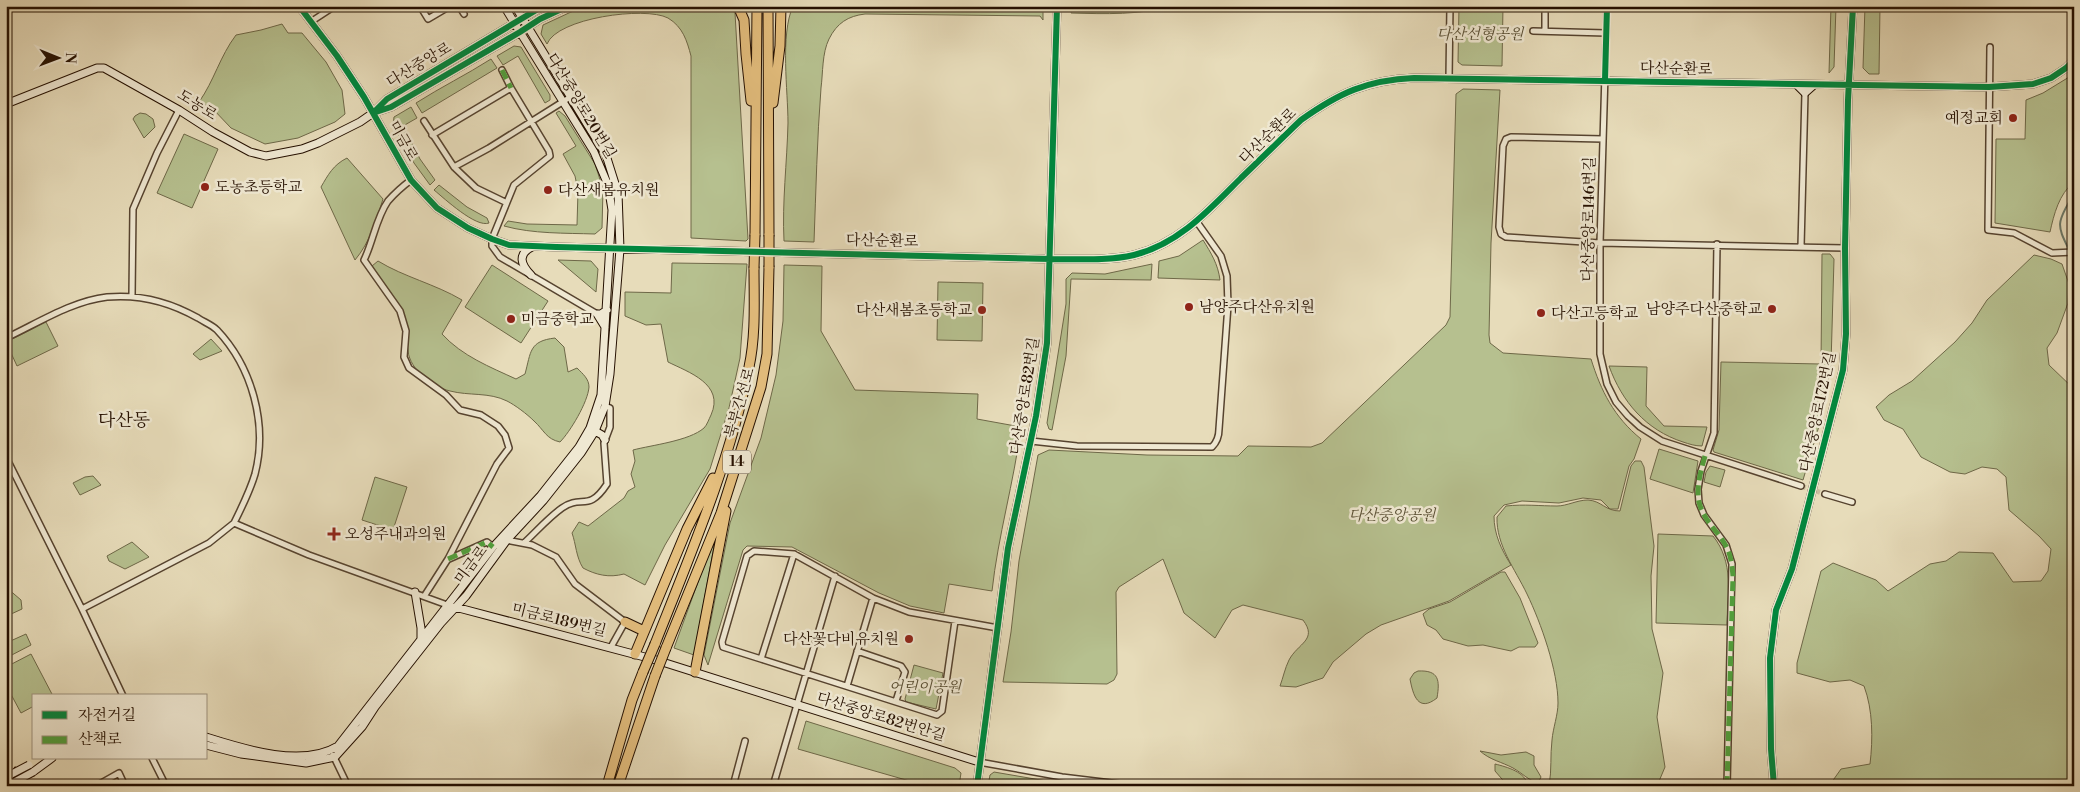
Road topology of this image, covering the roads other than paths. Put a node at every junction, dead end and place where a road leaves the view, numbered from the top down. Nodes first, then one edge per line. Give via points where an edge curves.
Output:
1 (299, 6) edge
2 (335, 6) edge
3 (420, 6) edge
4 (450, 6) edge
5 (459, 6) edge
6 (504, 6) edge
7 (515, 6) edge
8 (543, 6) edge
9 (568, 6) edge
10 (738, 6) edge
11 (744, 6) edge
12 (757, 6) edge
13 (768, 6) edge
14 (781, 6) edge
15 (789, 6) edge
16 (1057, 6) edge
17 (1450, 6) edge
18 (1545, 6) edge
19 (1607, 6) edge
20 (1853, 6) edge
21 (464, 14) dead end
22 (522, 18) junction
23 (744, 20) junction
24 (312, 21) junction
25 (515, 23) junction
26 (780, 23) junction
27 (528, 27) junction
28 (1533, 31) dead end
29 (1544, 31) junction
30 (520, 32) junction
31 (1606, 32) junction
32 (1990, 47) dead end
33 (2074, 60) edge
34 (502, 70) dead end
35 (1449, 78) junction
36 (1605, 80) junction
37 (1796, 85) junction
38 (1814, 85) junction
39 (1849, 86) junction
40 (1989, 87) junction
41 (511, 88) junction
42 (1805, 93) junction
43 (572, 96) junction
44 (563, 103) junction
45 (6, 104) edge
46 (179, 110) junction
47 (373, 113) junction
48 (424, 121) dead end
49 (531, 121) junction
50 (432, 135) junction
51 (756, 138) junction
52 (1604, 139) junction
53 (768, 142) junction
54 (454, 168) junction
55 (411, 180) junction
56 (505, 202) junction
57 (1197, 222) junction
58 (2074, 223) edge
59 (2074, 233) edge
60 (492, 239) junction
61 (1600, 243) junction
62 (1717, 244) junction
63 (533, 246) junction
64 (1801, 246) junction
65 (1845, 248) junction
66 (610, 249) junction
67 (620, 249) junction
68 (2074, 252) edge
69 (1051, 259) junction
70 (531, 275) junction
71 (132, 296) junction
72 (607, 310) junction
73 (597, 314) junction
74 (606, 328) junction
75 (6, 338) edge
76 (605, 406) junction
77 (595, 431) junction
78 (605, 440) junction
79 (1032, 441) junction
80 (727, 454) junction
81 (1705, 456) junction
82 (6, 457) edge
83 (731, 484) junction
84 (1801, 486) tunnel mouth
85 (1825, 494) tunnel mouth
86 (1852, 502) dead end
87 (234, 523) junction
88 (504, 538) junction
89 (524, 543) junction
90 (493, 546) junction
91 (794, 554) junction
92 (448, 559) junction
93 (835, 576) junction
94 (415, 592) junction
95 (425, 596) junction
96 (873, 598) junction
97 (452, 606) junction
98 (82, 609) junction
99 (955, 621) junction
100 (625, 622) junction
101 (998, 628) junction
102 (644, 631) junction
103 (421, 639) junction
104 (611, 647) junction
105 (857, 651) junction
106 (635, 654) junction
107 (761, 659) junction
108 (695, 672) junction
109 (807, 673) junction
110 (847, 686) junction
111 (122, 694) edge
112 (896, 702) junction
113 (797, 706) junction
114 (208, 738) edge
115 (745, 741) dead end
116 (208, 745) edge
117 (330, 750) junction
118 (335, 757) junction
119 (48, 760) edge
120 (153, 760) edge
121 (979, 762) junction
122 (7, 782) edge
123 (347, 784) edge
124 (96, 786) edge
125 (125, 786) edge
126 (166, 786) edge
127 (335, 786) edge
128 (607, 786) edge
129 (618, 786) edge
130 (733, 786) edge
131 (774, 786) edge
132 (977, 786) edge
133 (1136, 786) edge
134 (1727, 786) edge
135 (1774, 786) edge

1 - 24 street, 미금로
2 - 24 street
3 - 4 street via 428,19
5 - 21 street
6 - 25 street, 다산중앙로20번길
7 - 22 street, 다산중앙로20번길
8 - 22 street, 다산중앙로
9 - 27 street, 다산중앙로
10 - 23 highway
11 - 23 highway
12 - 51 highway, 북부간선로 / 14
13 - 53 highway, 북부간선로 / 14
14 - 26 highway
15 - 26 highway
16 - 69 street, 다산중앙로82번길
17 - 35 street
18 - 29 street
19 - 31 street, 다산중앙로146번길
20 - 39 street, 다산중앙로172번길
22 - 25 street, 다산중앙로
22 - 27 street, 다산중앙로20번길
23 - 51 highway
24 - 47 street, 미금로
25 - 30 street, 다산중앙로20번길
25 - 47 street, 다산중앙로 via 387,99
26 - 53 highway
27 - 30 street, 다산중앙로
27 - 43 street, 다산중앙로20번길
28 - 29 street
29 - 31 street
30 - 44 street, 다산중앙로20번길
30 - 47 street, 다산중앙로 via 391,108
31 - 36 street, 다산중앙로146번길
32 - 40 street
33 - 40 street, 다산순환로 via 2051,78 2033,84
34 - 41 street
35 - 36 street, 다산순환로
35 - 57 street, 다산순환로 via 1381,80 1341,94 1301,120
36 - 37 street, 다산순환로
36 - 52 street, 다산중앙로146번길
37 - 38 street, 다산순환로
37 - 42 street
38 - 39 street, 다산순환로
38 - 42 street
39 - 40 street, 다산순환로
39 - 65 street, 다산중앙로172번길
40 - 68 street via 1988,230 2014,233 2052,253
41 - 49 street
41 - 50 street
42 - 64 street
43 - 44 street
43 - 67 street, 다산중앙로20번길 via 606,155 616,184
44 - 49 street
44 - 66 street, 다산중앙로20번길 via 594,152 608,185 612,210
45 - 46 street, 도농로 via 97,68 112,71
46 - 47 street, 도농로 via 250,152 266,156 309,147
46 - 71 street via 133,210
47 - 55 street, 미금로
48 - 50 street
49 - 54 street
49 - 56 street via 550,156 514,185
50 - 54 street
51 - 80 highway, 북부간선로 / 14, bridge via 754,312 750,365
52 - 61 street, 다산중앙로146번길
52 - 61 street via 1506,139 1499,227 1506,237
53 - 83 highway, 북부간선로 / 14, bridge via 767,354 761,388
54 - 56 street via 476,188
55 - 60 street, 미금로 via 437,208
55 - 92 street via 387,203 364,260 400,312 406,331 404,357 410,368 460,410 481,415 498,426 509,448 497,464
56 - 60 street
57 - 69 street, 다산순환로 via 1153,249 1134,255
57 - 79 street, 다산중앙로82번길 via 1221,256 1227,276 1228,306 1215,444 1212,447 1077,446
58 - 59 street
60 - 63 street, 다산순환로 via 509,245
60 - 70 street via 492,246 500,257
61 - 62 street
61 - 81 street, 다산중앙로146번길 via 1600,354 1607,384 1616,402 1648,433
62 - 64 street
62 - 81 street via 1714,433
63 - 66 street, 다산순환로
63 - 70 street via 524,252 521,262
64 - 65 street
65 - 135 street, 다산중앙로172번길 via 1843,370 1792,569 1776,610 1772,638 1770,731
66 - 67 street, 다산순환로
66 - 72 street, 다산중앙로20번길
67 - 69 street, 다산순환로
67 - 76 street, 미금로
69 - 79 street, 다산중앙로82번길 via 1048,342
70 - 73 street
71 - 75 street via 86,300
71 - 87 street via 172,304 216,328 246,374 260,429 255,473
72 - 73 street
72 - 74 street, 다산중앙로20번길
73 - 74 street
74 - 88 street, 미금로 via 601,395 590,428 541,495
76 - 77 street, 미금로
76 - 78 street via 610,408 610,427
77 - 78 street
77 - 88 street, 미금로 via 543,501
78 - 89 street via 606,484 601,492 592,501 572,503 560,509
79 - 101 street, 다산중앙로82번길 via 1008,548
80 - 102 highway via 687,529
80 - 128 highway, 북부간선로 / 14, bridge via 632,700
81 - 84 street, 다산중앙로146번길
81 - 134 street via 1699,503 1726,545 1733,570
82 - 98 street
83 - 108 highway
83 - 129 highway, 북부간선로 / 14, bridge via 655,676
85 - 86 street
87 - 94 street via 309,555
87 - 98 street via 210,543
88 - 89 street
88 - 90 street, 미금로
88 - 97 street, 미금로 via 466,596
89 - 100 street via 544,549 556,557 575,584
90 - 92 street via 487,542
90 - 97 street, 미금로
91 - 93 street
91 - 107 street
91 - 107 street via 754,551 747,556 722,642 723,647
92 - 95 street
93 - 96 street
93 - 109 street
94 - 95 street
94 - 103 street
95 - 97 street
96 - 99 street via 909,612
96 - 105 street
97 - 103 street, 미금로
97 - 104 street, 미금로189번길
97 - 118 street, 미금로 via 362,727
98 - 111 street
99 - 101 street
99 - 112 street via 942,711 937,715
100 - 102 highway
100 - 104 street
101 - 121 street, 다산중앙로82번길
102 - 106 highway
103 - 117 street, 미금로 via 342,740
104 - 106 street, 미금로189번길
105 - 110 street
105 - 112 street via 902,666 905,672
106 - 108 street, 미금로189번길
107 - 109 street
108 - 113 street, 미금로189번길
109 - 110 street
109 - 113 street
110 - 112 street
113 - 121 street, 다산중앙로82번안길
113 - 131 street, 다산중앙로82번안길
114 - 117 street via 274,754 310,756
115 - 130 street
116 - 118 street via 306,763
117 - 118 street
118 - 123 street
119 - 122 street, bridge via 33,772
119 - 122 street, bridge via 29,765
120 - 126 street
121 - 132 street, 다산중앙로82번길
121 - 133 street
123 - 127 street
124 - 125 street via 119,773

